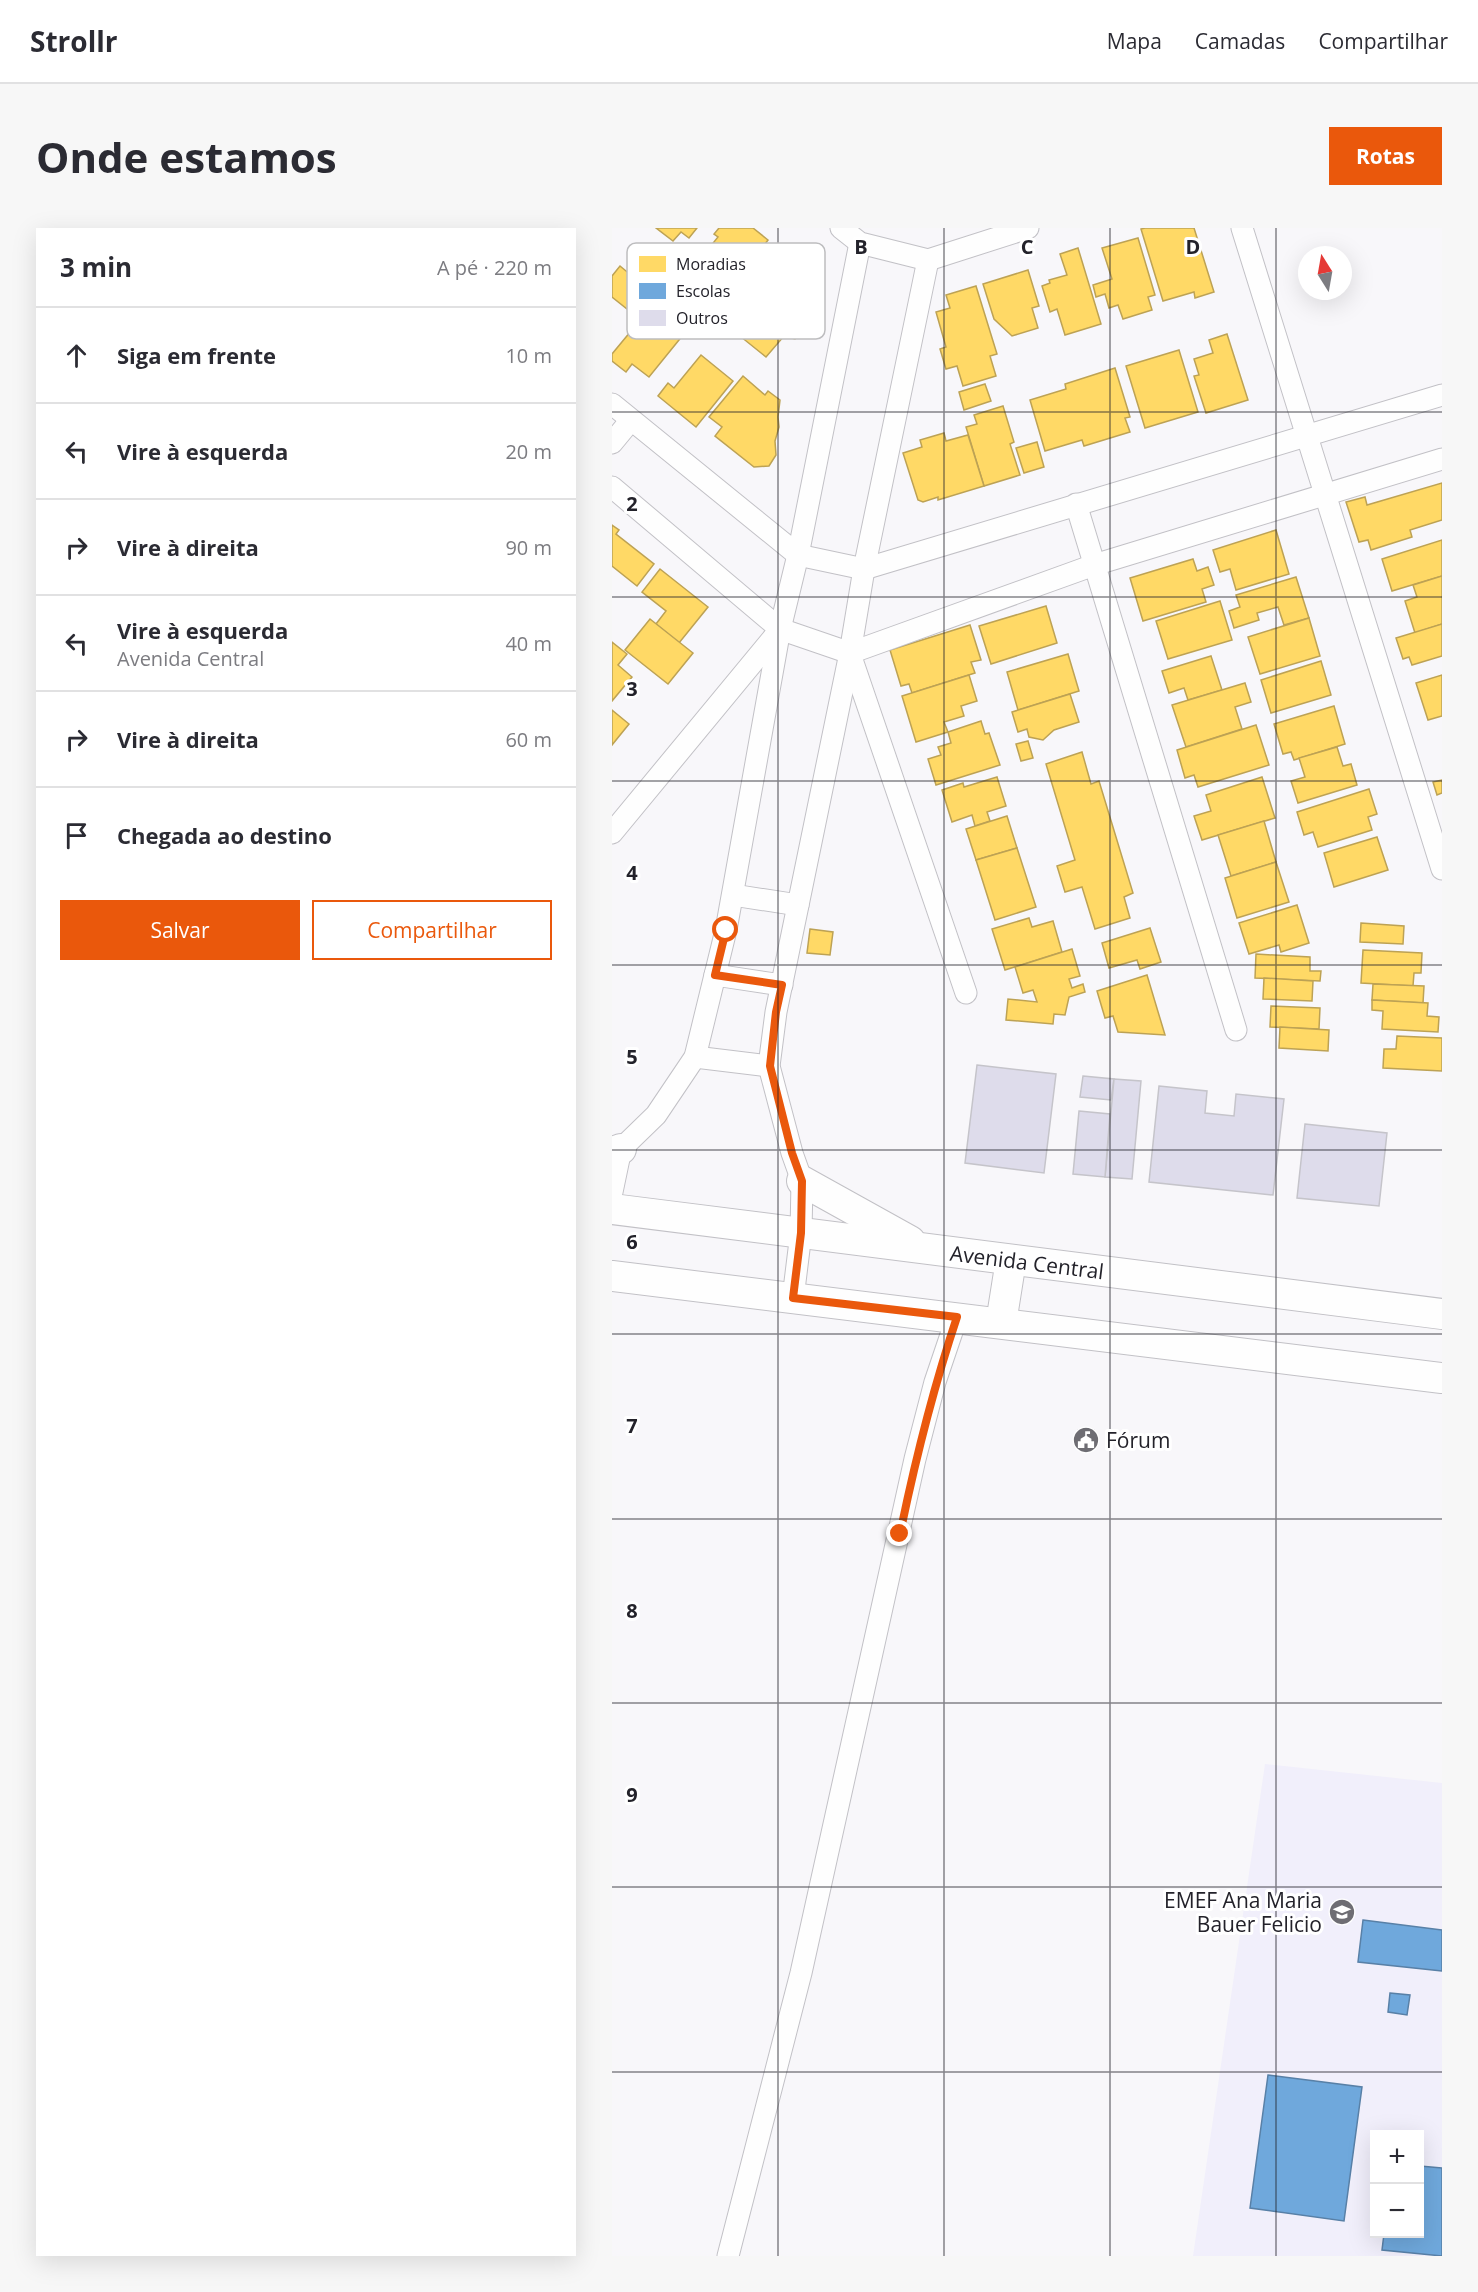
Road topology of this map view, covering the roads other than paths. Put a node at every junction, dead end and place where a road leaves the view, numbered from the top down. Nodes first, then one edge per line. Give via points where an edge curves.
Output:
1 (841, 228) edge
2 (1028, 228) edge
3 (1242, 228) edge
4 (860, 243) junction
5 (928, 260) junction
6 (1442, 395) edge
7 (612, 404) edge
8 (631, 420) junction
9 (1306, 435) junction
10 (612, 443) edge
11 (1442, 459) edge
12 (612, 487) edge
13 (1325, 495) junction
14 (1076, 504) junction
15 (798, 555) junction
16 (1094, 565) junction
17 (864, 569) junction
18 (780, 629) junction
19 (850, 653) junction
20 (612, 833) edge
21 (1442, 870) edge
22 (733, 895) junction
23 (798, 905) junction
24 (715, 975) junction
25 (782, 985) junction
26 (966, 993) dead end
27 (1236, 1030) dead end
28 (696, 1057) junction
29 (770, 1066) junction
30 (617, 1150) edge
31 (802, 1181) junction
32 (612, 1192) edge
33 (612, 1209) edge
34 (801, 1233) junction
35 (924, 1248) junction
36 (1011, 1260) junction
37 (612, 1276) edge
38 (793, 1298) junction
39 (1442, 1314) edge
40 (957, 1317) junction
41 (1001, 1323) junction
42 (1442, 1378) edge
43 (728, 2256) edge

1 - 4 street
2 - 5 street
3 - 9 street
4 - 5 street
4 - 15 street
5 - 17 street
6 - 9 street
7 - 8 street
8 - 10 street
8 - 15 street
9 - 13 street
9 - 14 street
11 - 13 street
12 - 18 street
13 - 16 street
13 - 21 street
14 - 16 street
14 - 17 street
15 - 17 street
15 - 18 street
16 - 19 street
16 - 27 street
17 - 19 street
18 - 19 street
18 - 20 street
18 - 22 street
19 - 23 street
19 - 26 street
22 - 23 street
22 - 24 street
23 - 25 street
24 - 25 street
24 - 28 street
25 - 29 street
28 - 29 street
28 - 30 street via 656,1115
29 - 31 street
30 - 32 street
31 - 34 street
31 - 35 main road
33 - 34 main road, Avenida Central
34 - 35 main road, Avenida Central
34 - 38 street
35 - 36 main road, Avenida Central
36 - 39 main road, Avenida Central
36 - 41 main road
37 - 38 main road
38 - 40 main road
40 - 41 main road
40 - 43 street via 915,1459 801,1973
41 - 42 main road

